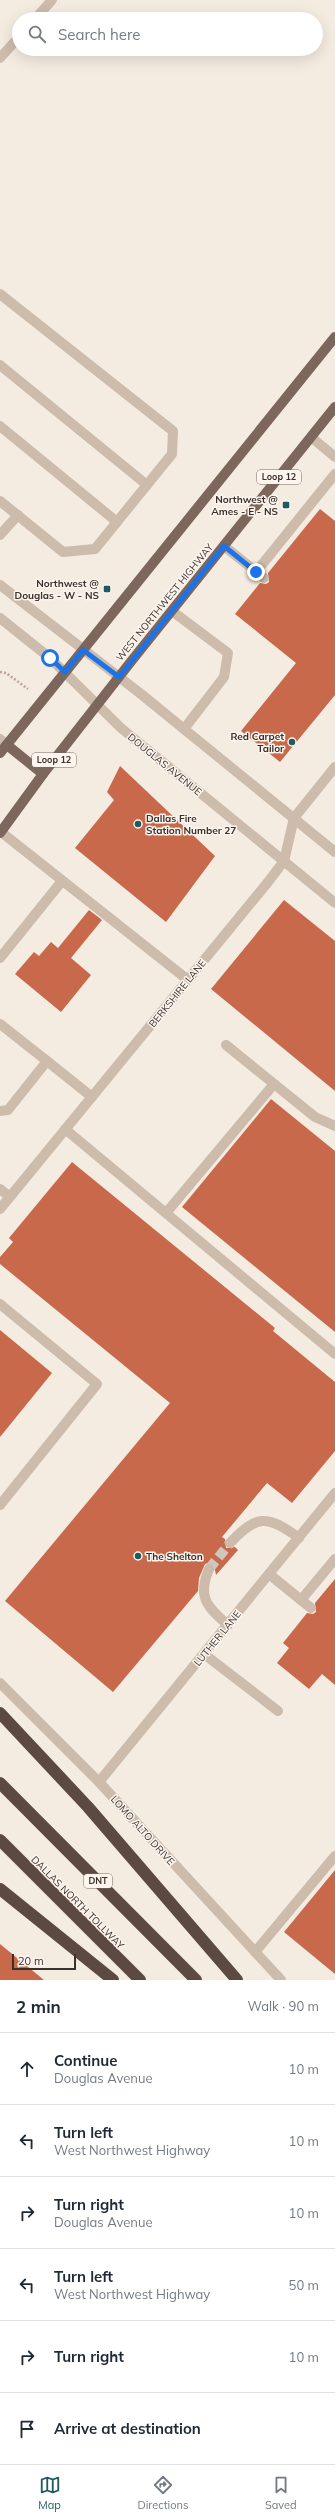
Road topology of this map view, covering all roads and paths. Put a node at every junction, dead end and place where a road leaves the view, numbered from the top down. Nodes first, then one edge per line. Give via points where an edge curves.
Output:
1 (52, 0) edge
2 (41, 12) edge
3 (12, 45) edge
4 (0, 58) edge
5 (0, 294) edge
6 (335, 336) edge
7 (0, 365) edge
8 (335, 407) edge
9 (0, 426) edge
10 (311, 437) junction
11 (335, 457) edge
12 (335, 474) edge
13 (147, 484) junction
14 (0, 501) edge
15 (18, 515) junction
16 (117, 522) junction
17 (0, 535) edge
18 (224, 546) junction
19 (0, 585) edge
20 (172, 611) junction
21 (0, 618) edge
22 (83, 650) junction
23 (0, 672) edge
24 (65, 672) junction
25 (119, 677) junction
26 (28, 689) dead end
27 (98, 704) junction
28 (184, 729) junction
29 (4, 742) edge
30 (0, 753) edge
31 (335, 767) edge
32 (42, 774) junction
33 (294, 818) junction
34 (0, 833) edge
35 (335, 852) edge
36 (284, 861) junction
37 (62, 881) junction
38 (335, 903) edge
39 (0, 958) edge
40 (188, 980) junction
41 (0, 1024) edge
42 (226, 1045) dead end
43 (47, 1061) junction
44 (274, 1084) junction
45 (92, 1097) junction
46 (0, 1111) edge
47 (335, 1126) edge
48 (66, 1129) junction
49 (0, 1189) edge
50 (10, 1196) junction
51 (0, 1209) edge
52 (166, 1213) junction
53 (0, 1304) edge
54 (335, 1354) edge
55 (335, 1493) edge
56 (0, 1505) edge
57 (299, 1538) junction
58 (230, 1543) tunnel mouth
59 (335, 1559) edge
60 (209, 1569) tunnel mouth
61 (270, 1574) junction
62 (301, 1600) junction
63 (311, 1608) dead end
64 (228, 1625) junction
65 (204, 1654) junction
66 (0, 1683) edge
67 (278, 1710) dead end
68 (0, 1713) edge
69 (99, 1782) junction
70 (0, 1783) edge
71 (0, 1840) edge
72 (335, 1856) edge
73 (0, 1889) edge
74 (255, 1952) junction
75 (113, 1980) edge
76 (140, 1980) edge
77 (196, 1980) edge
78 (237, 1980) edge
79 (281, 1980) edge

1 - 2 street
3 - 4 street
5 - 13 street via 172,431 172,454
6 - 22 main road
7 - 13 street
8 - 10 main road, WEST NORTHWEST HIGHWAY / Loop 12
9 - 16 street
10 - 11 street
10 - 18 main road, WEST NORTHWEST HIGHWAY / Loop 12
12 - 18 street via 260,575
13 - 16 street
14 - 15 street
15 - 16 street via 63,552 95,549
15 - 17 street
18 - 20 main road, WEST NORTHWEST HIGHWAY / Loop 12
19 - 22 street
20 - 25 main road, WEST NORTHWEST HIGHWAY / Loop 12
20 - 28 street via 228,653 224,677
21 - 24 street, DOUGLAS AVENUE
22 - 24 main road
22 - 25 street
23 - 26 path via 6,673
24 - 27 street, DOUGLAS AVENUE
24 - 29 main road
25 - 27 main road, WEST NORTHWEST HIGHWAY / Loop 12
25 - 28 street
27 - 32 main road, WEST NORTHWEST HIGHWAY / Loop 12
27 - 36 street, DOUGLAS AVENUE via 121,728
28 - 33 street
29 - 30 main road
29 - 32 main road
31 - 33 street, BERKSHIRE LANE
32 - 34 main road, WEST NORTHWEST HIGHWAY / Loop 12
33 - 35 street
33 - 36 street, BERKSHIRE LANE
34 - 37 street
36 - 38 street, DOUGLAS AVENUE
36 - 40 street, BERKSHIRE LANE
37 - 39 street
37 - 40 street
40 - 45 street, BERKSHIRE LANE
41 - 43 street
42 - 44 street
43 - 45 street
43 - 46 street via 8,1110
44 - 47 street via 315,1117
44 - 52 street
45 - 48 street, BERKSHIRE LANE
48 - 50 street, BERKSHIRE LANE
48 - 52 street
49 - 50 street
50 - 51 street, BERKSHIRE LANE
52 - 54 street
53 - 56 street via 97,1384
55 - 57 street, LUTHER LANE
57 - 58 street via 283,1526 268,1521 253,1522
57 - 61 street, LUTHER LANE
59 - 62 street
60 - 64 street via 203,1588 204,1598 208,1606
61 - 62 street
61 - 64 street, LUTHER LANE
62 - 63 street
64 - 65 street, LUTHER LANE
65 - 67 street
65 - 69 street, LUTHER LANE
66 - 69 street, LOMO ALTO DRIVE
68 - 78 highway via 88,1807
69 - 74 street, LOMO ALTO DRIVE
70 - 77 highway, DNT
71 - 76 highway, DALLAS NORTH TOLLWAY
72 - 74 street
73 - 75 highway
74 - 79 street, LOMO ALTO DRIVE

